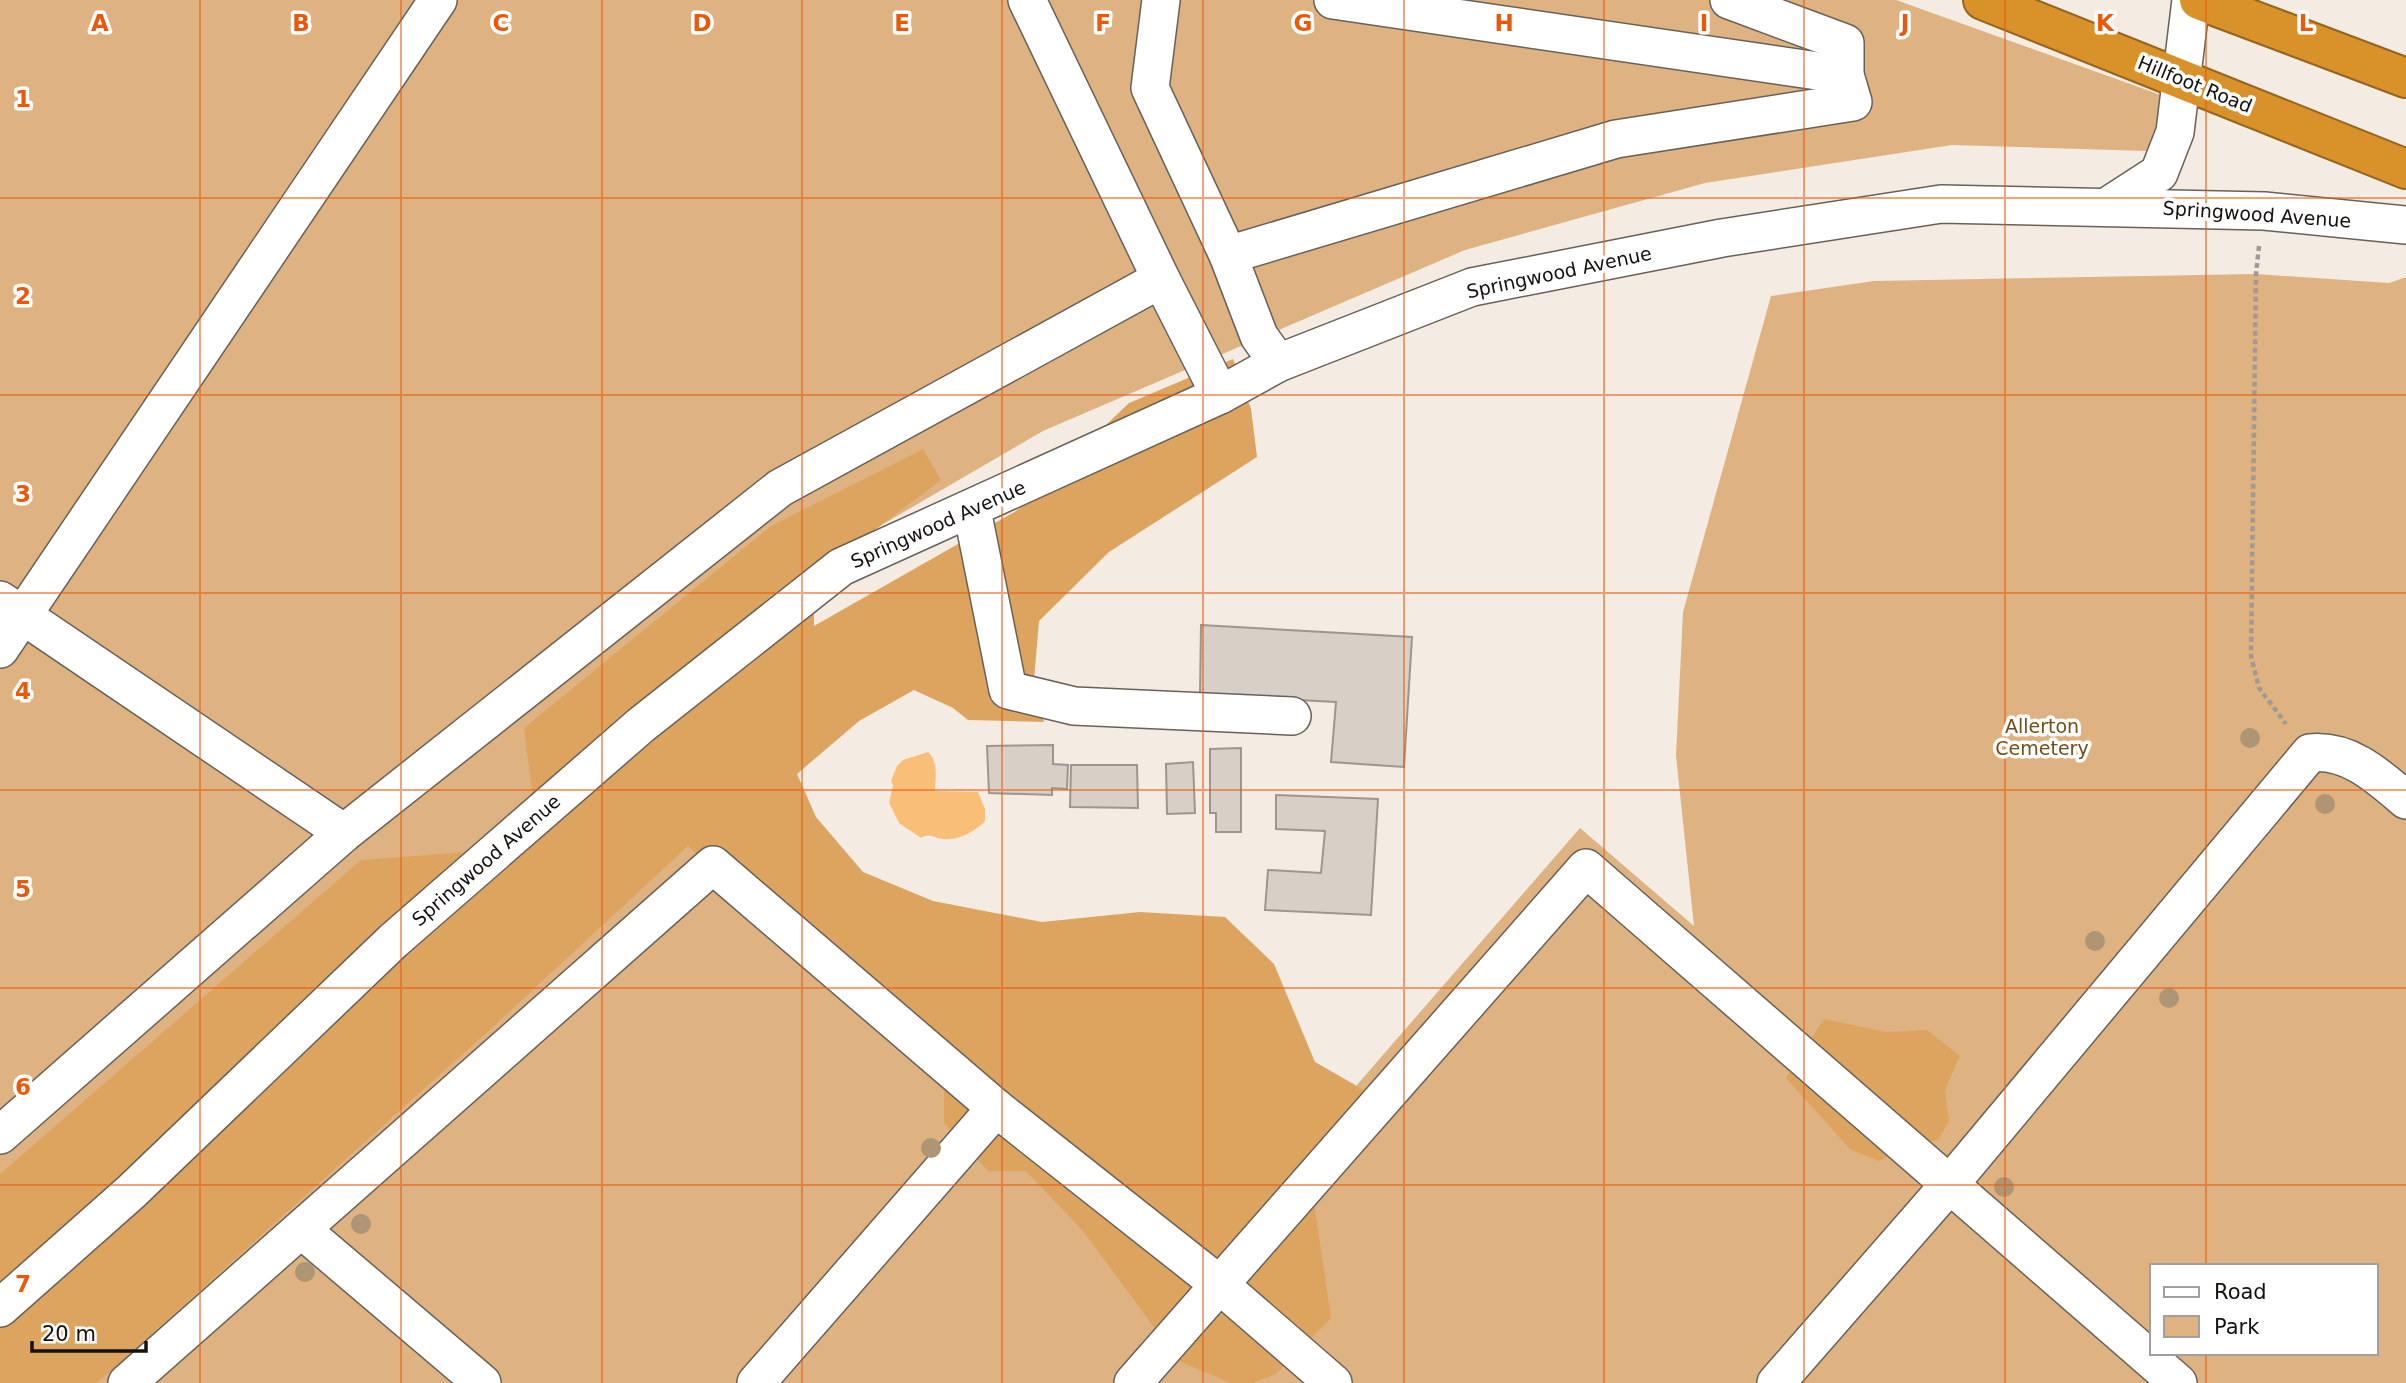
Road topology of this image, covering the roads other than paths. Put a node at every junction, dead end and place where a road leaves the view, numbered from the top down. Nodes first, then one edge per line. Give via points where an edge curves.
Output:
1 (438, 0) edge
2 (1027, 0) edge
3 (1161, 0) edge
4 (1333, 0) edge
5 (1729, 0) edge
6 (1983, 0) edge
7 (2191, 0) edge
8 (2199, 0) edge
9 (1845, 75) junction
10 (2180, 78) junction
11 (2406, 78) edge
12 (2406, 169) edge
13 (2108, 206) junction
14 (2406, 225) edge
15 (1228, 255) junction
16 (1161, 279) junction
17 (1278, 363) junction
18 (1220, 395) junction
19 (972, 510) junction
20 (11, 608) edge
21 (0, 649) edge
22 (1292, 716) dead end
23 (2403, 792) edge
24 (344, 833) junction
25 (996, 1108) junction
26 (0, 1135) edge
27 (1949, 1185) junction
28 (302, 1230) junction
29 (1220, 1285) junction
30 (0, 1308) edge
31 (127, 1383) edge
32 (482, 1383) edge
33 (756, 1383) edge
34 (1133, 1383) edge
35 (1333, 1383) edge
36 (1776, 1383) edge
37 (2178, 1383) edge

1 - 20 street
2 - 16 street
3 - 15 street via 1150,88
4 - 9 street
5 - 9 street via 1845,43
6 - 10 highway, Hillfoot Road
7 - 10 street, Springwood Avenue
8 - 11 highway
9 - 15 street via 1853,102 1616,139
10 - 12 highway, Hillfoot Road
10 - 13 street, Springwood Avenue via 2175,132 2159,173
13 - 14 street, Springwood Avenue via 2264,211
13 - 17 street, Springwood Avenue via 1941,204 1709,240 1472,287
15 - 17 street via 1259,336
16 - 18 street
16 - 24 street via 780,488
17 - 18 street, Springwood Avenue
18 - 19 street, Springwood Avenue
19 - 22 street via 1008,690 1074,706
19 - 30 street, Springwood Avenue via 841,567 641,725 393,941 131,1192
20 - 21 street
20 - 24 street
23 - 27 street via 2345,757 2326,751 2310,754
24 - 26 street
25 - 28 street via 713,865
25 - 29 street
25 - 33 street
27 - 29 street via 1586,867
27 - 36 street
27 - 37 street
28 - 31 street
28 - 32 street
29 - 34 street
29 - 35 street

